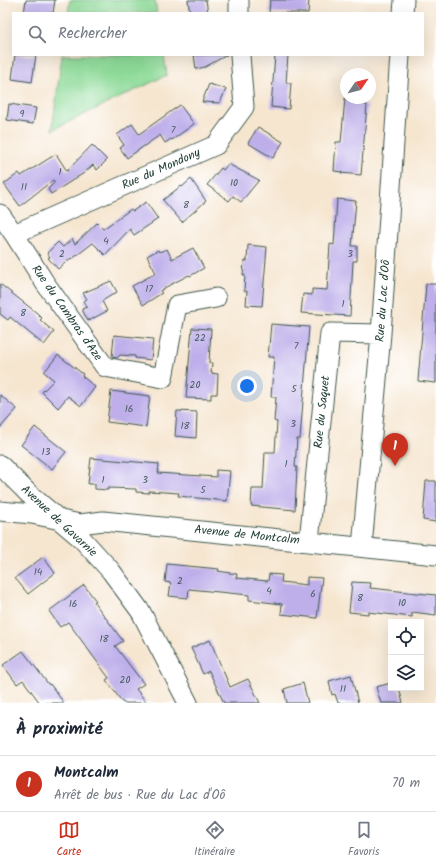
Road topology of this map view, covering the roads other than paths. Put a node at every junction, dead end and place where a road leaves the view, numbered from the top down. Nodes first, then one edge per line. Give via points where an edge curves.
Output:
1 (239, 0) edge
2 (404, 0) edge
3 (239, 12) edge
4 (403, 12) edge
5 (240, 56) edge
6 (400, 56) edge
7 (0, 214) edge
8 (14, 234) junction
9 (216, 298) dead end
10 (381, 334) junction
11 (0, 465) edge
12 (0, 511) edge
13 (59, 519) junction
14 (309, 541) junction
15 (362, 547) junction
16 (436, 555) edge
17 (188, 703) edge

1 - 3 street
2 - 4 street
5 - 8 street, Rue du Mondony via 244,106 216,145
6 - 10 street, Rue du Lac d'Oô
7 - 8 street, Rue du Cambras d'Aze
8 - 9 street, Rue du Cambras d'Aze via 104,367 163,378 177,305
10 - 14 street, Rue du Saquet via 330,333
10 - 15 street, Rue du Lac d'Oô
11 - 13 street, Avenue de Gavarnie
12 - 13 street, Avenue de Montcalm
13 - 14 street, Avenue de Montcalm via 80,524 103,521
13 - 17 street, Avenue de Gavarnie via 82,539 111,571 141,612
14 - 15 street, Avenue de Montcalm
15 - 16 street, Avenue de Montcalm

